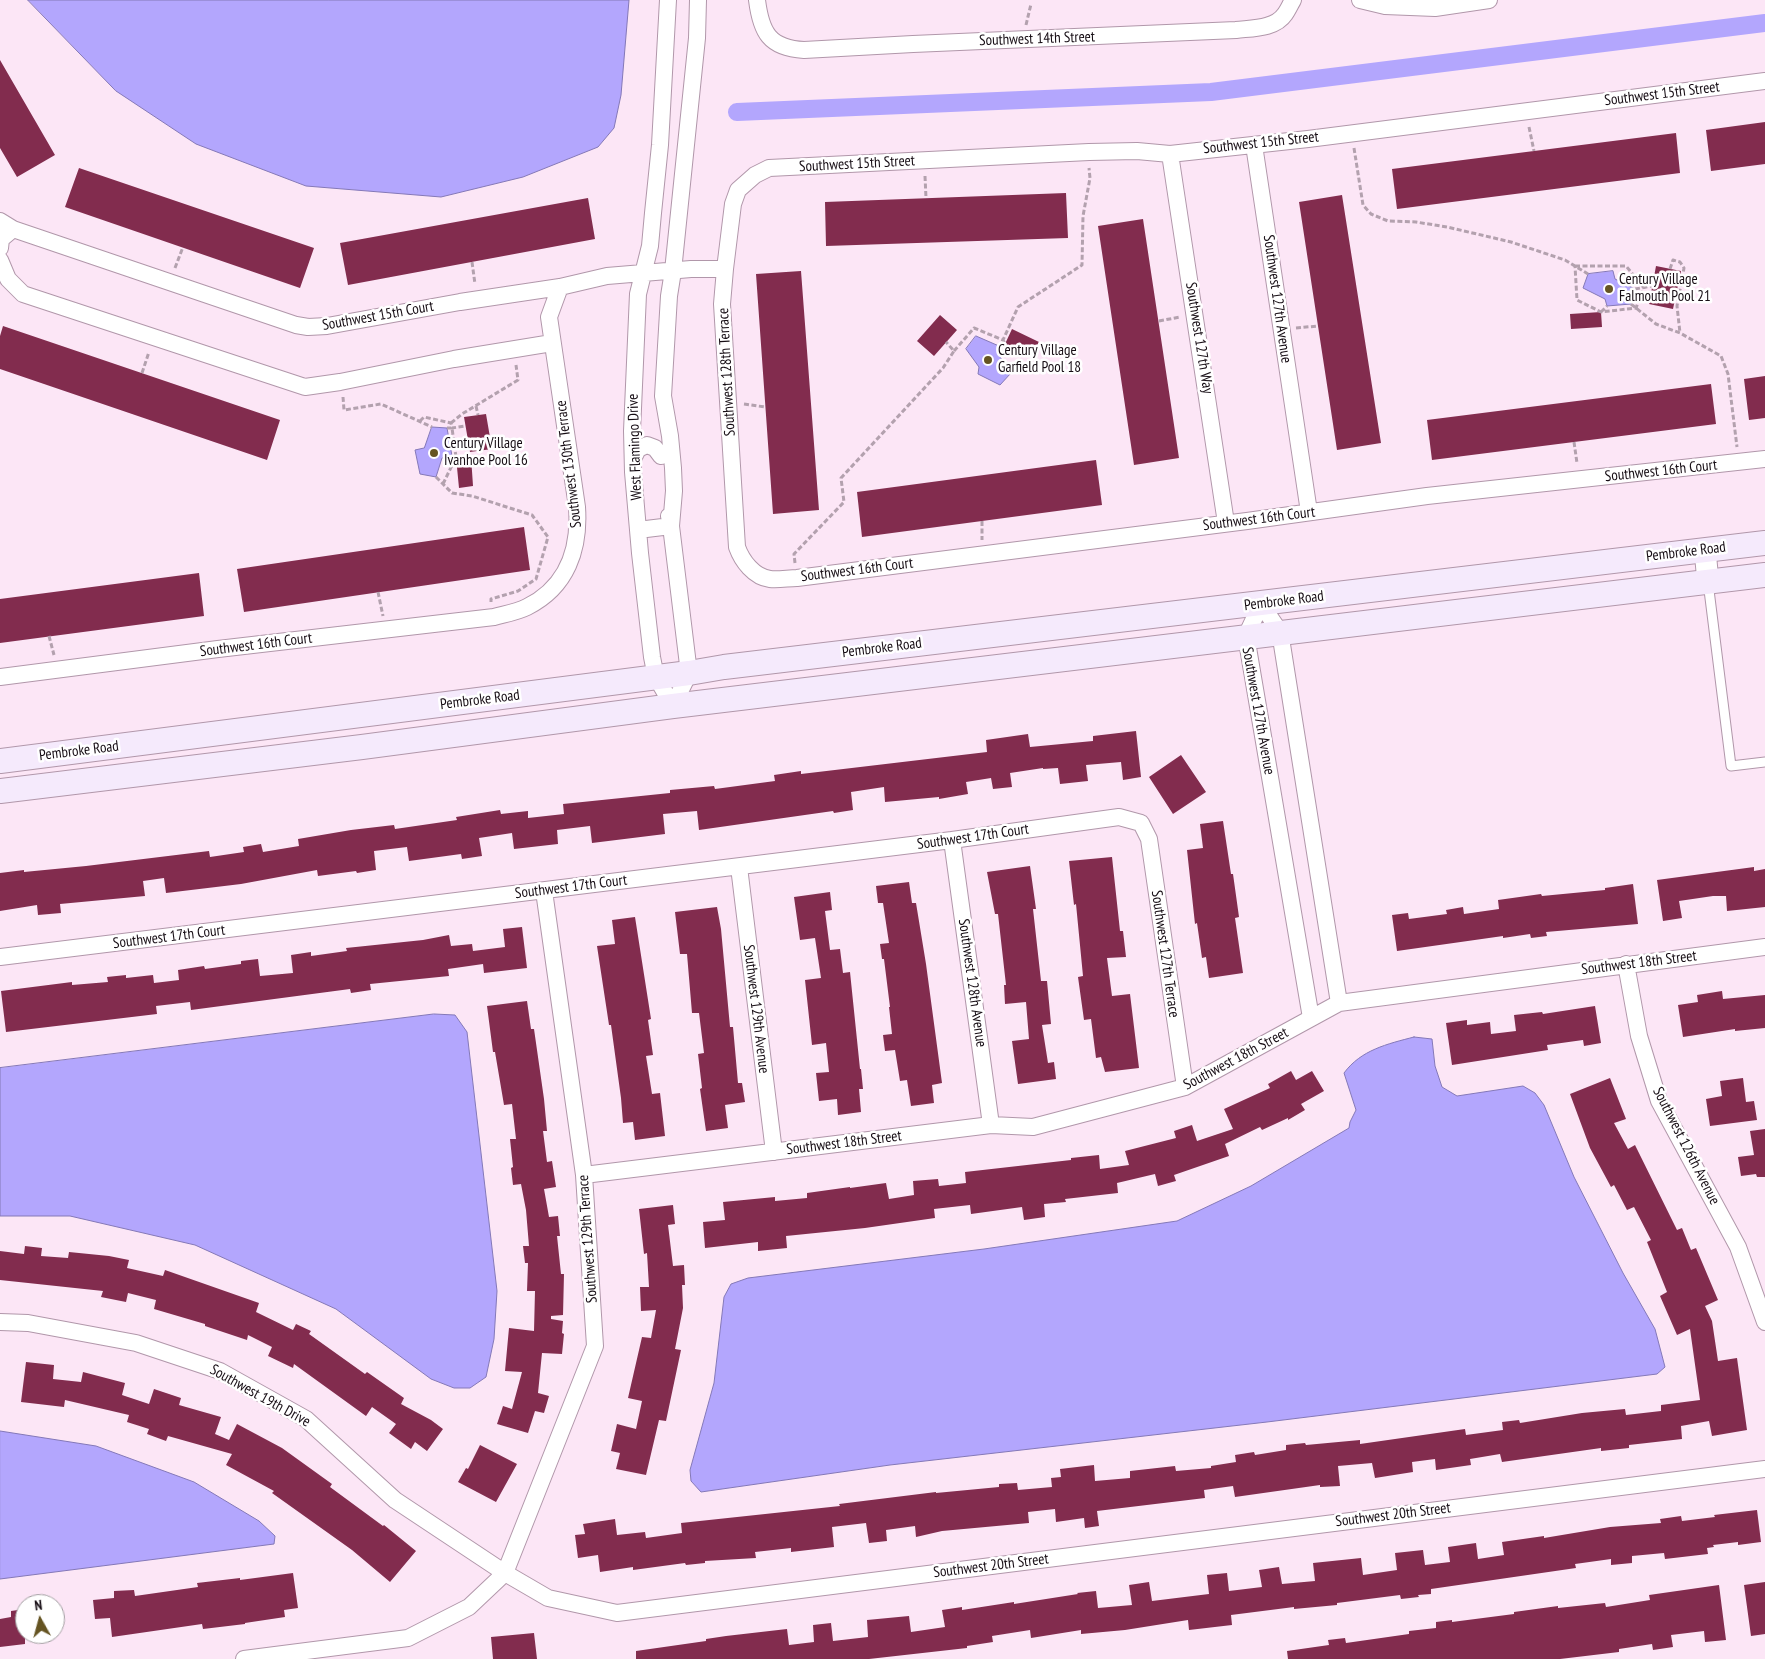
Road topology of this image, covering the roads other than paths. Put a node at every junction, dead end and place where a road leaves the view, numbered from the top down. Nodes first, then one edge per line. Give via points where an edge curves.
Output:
1 (668, 0) edge
2 (698, 0) edge
3 (757, 0) edge
4 (1293, 0) edge
5 (1360, 0) edge
6 (1489, 0) edge
7 (1765, 81) edge
8 (1254, 145) junction
9 (1170, 154) junction
10 (755, 175) joint
11 (7, 225) edge
12 (0, 248) edge
13 (0, 260) edge
14 (725, 269) junction
15 (673, 270) junction
16 (642, 274) junction
17 (560, 287) junction
18 (552, 343) junction
19 (663, 396) junction
20 (661, 456) junction
21 (633, 459) junction
22 (1765, 459) edge
23 (1308, 512) junction
24 (1226, 523) junction
25 (671, 526) junction
26 (638, 530) junction
27 (1765, 543) edge
28 (1704, 550) junction
29 (755, 572) joint
30 (1765, 575) edge
31 (1708, 582) junction
32 (1261, 604) junction
33 (512, 613) joint
34 (1280, 632) junction
35 (1246, 636) junction
36 (689, 673) junction
37 (0, 677) edge
38 (656, 677) junction
39 (673, 706) junction
40 (0, 761) edge
41 (1765, 762) edge
42 (0, 791) edge
43 (1141, 823) joint
44 (952, 840) junction
45 (739, 867) junction
46 (544, 891) junction
47 (1765, 947) edge
48 (0, 957) edge
49 (1626, 964) junction
50 (1339, 1003) junction
51 (1311, 1018) junction
52 (1184, 1087) junction
53 (991, 1125) junction
54 (774, 1152) junction
55 (584, 1175) junction
56 (0, 1322) edge
57 (1765, 1322) edge
58 (1765, 1469) edge
59 (505, 1573) junction
60 (244, 1659) edge

1 - 16 street, West Flamingo Drive via 660,145 650,246
2 - 15 street, West Flamingo Drive via 698,38
3 - 4 street, Southwest 14th Street via 766,34 790,50 1260,28 1284,16
5 - 6 street via 1385,6 1435,8
7 - 8 street, Southwest 15th Street
8 - 9 street, Southwest 15th Street
8 - 23 street, Southwest 127th Avenue
9 - 10 street, Southwest 15th Street via 1089,152 925,160 769,168
9 - 24 street, Southwest 127th Way
10 - 14 street, Southwest 128th Terrace via 738,190 733,204
11 - 12 street, Southwest 15th Court
11 - 17 street, Southwest 15th Court via 308,327
13 - 18 street via 8,279 23,294 305,387
14 - 15 street, Southwest 15th Court
14 - 29 street, Southwest 128th Terrace via 722,304 738,547 747,566
15 - 16 street, Southwest 15th Court
15 - 19 street, West Flamingo Drive via 668,296
16 - 17 street, Southwest 15th Court via 606,276
16 - 21 street, West Flamingo Drive via 635,338
17 - 18 street, Southwest 130th Terrace via 549,317
18 - 33 street, Southwest 130th Terrace via 577,507 576,547 564,573 549,592 526,608
19 - 20 street, West Flamingo Drive
19 - 25 street, West Flamingo Drive via 673,468
20 - 21 street via 655,448 647,445 638,449
20 - 25 street, West Flamingo Drive
21 - 26 street, West Flamingo Drive
22 - 23 street, Southwest 16th Court
23 - 24 street, Southwest 16th Court
24 - 29 street, Southwest 16th Court via 797,578 768,579
25 - 26 street
25 - 36 street, West Flamingo Drive
26 - 38 street, West Flamingo Drive
27 - 28 main road, Pembroke Road
28 - 31 street
28 - 32 main road, Pembroke Road
30 - 31 main road, Pembroke Road
31 - 34 main road, Pembroke Road
31 - 41 lane via 1731,766
32 - 34 street
32 - 35 street, Southwest 127th Avenue
32 - 36 main road, Pembroke Road
33 - 37 street, Southwest 16th Court
34 - 35 main road, Pembroke Road
34 - 50 street
35 - 39 main road, Pembroke Road
35 - 51 street, Southwest 127th Avenue
36 - 38 main road, Pembroke Road
36 - 39 street
38 - 39 street, West Flamingo Drive
38 - 40 main road, Pembroke Road
39 - 42 main road, Pembroke Road
43 - 44 street, Southwest 17th Court via 1119,817
43 - 52 street, Southwest 127th Terrace via 1149,839
44 - 45 street, Southwest 17th Court
44 - 53 street, Southwest 128th Avenue
45 - 46 street, Southwest 17th Court
45 - 54 street, Southwest 129th Avenue
46 - 48 street, Southwest 17th Court
46 - 55 street, Southwest 129th Terrace
47 - 49 street, Southwest 18th Street
49 - 50 street, Southwest 18th Street
49 - 57 street, Southwest 126th Avenue via 1639,1036 1659,1101 1738,1246
50 - 51 street, Southwest 18th Street
51 - 52 street, Southwest 18th Street
52 - 53 street, Southwest 18th Street via 1033,1127
53 - 54 street, Southwest 18th Street
54 - 55 street, Southwest 18th Street
55 - 59 street, Southwest 129th Terrace via 595,1346
56 - 59 street, Southwest 19th Drive via 28,1323 136,1343 220,1370 306,1419 395,1500
58 - 59 street, Southwest 20th Street via 617,1613 548,1598
59 - 60 street via 469,1606 408,1638

